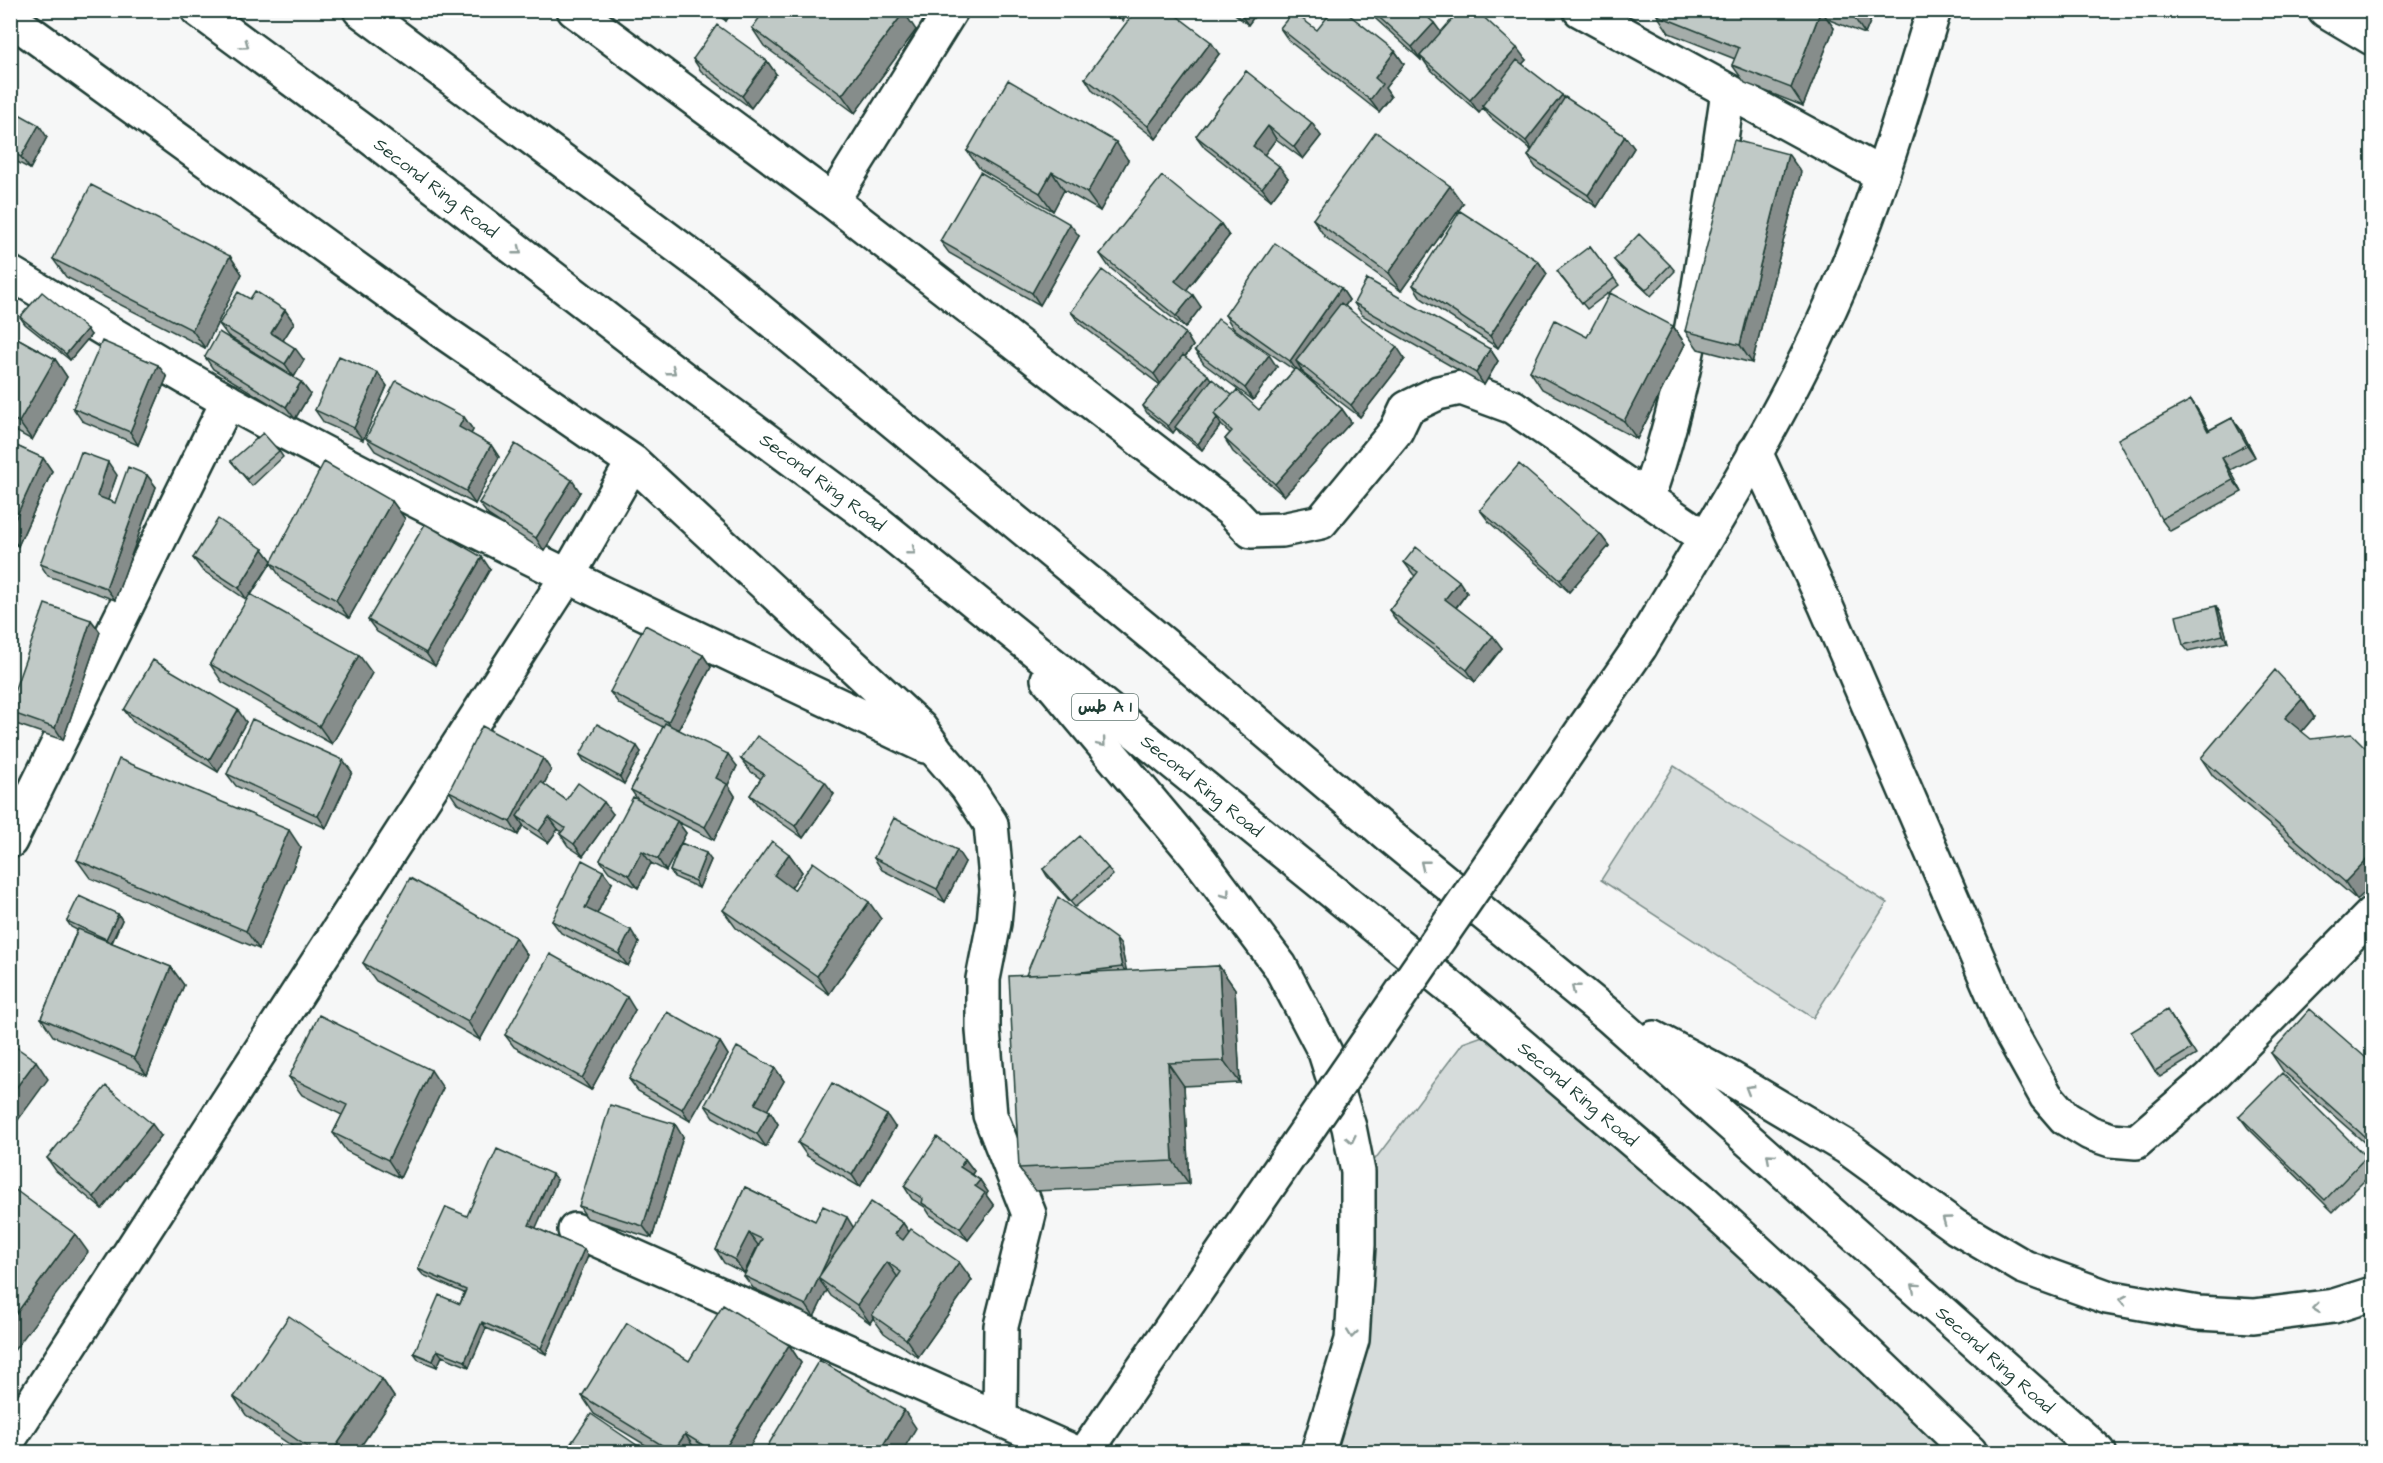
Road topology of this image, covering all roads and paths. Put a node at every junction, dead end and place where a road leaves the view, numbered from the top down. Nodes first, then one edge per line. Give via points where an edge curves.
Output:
1 (198, 10) edge
2 (360, 10) edge
3 (574, 10) edge
4 (951, 10) edge
5 (1580, 10) edge
6 (1934, 10) edge
7 (2325, 10) edge
8 (10, 18) edge
9 (2373, 38) edge
10 (1728, 92) junction
11 (1882, 175) junction
12 (832, 201) junction
13 (10, 273) edge
14 (228, 401) junction
15 (1755, 452) junction
16 (633, 462) junction
17 (1647, 498) junction
18 (1705, 538) junction
19 (567, 577) junction
20 (996, 618) junction
21 (937, 752) junction
22 (19, 806) edge
23 (10, 841) edge
24 (2373, 914) edge
25 (1610, 1016) junction
26 (575, 1230) dead end
27 (2373, 1294) edge
28 (1000, 1419) junction
29 (10, 1438) edge
30 (1074, 1452) edge
31 (1086, 1452) edge
32 (1318, 1452) edge
33 (1970, 1452) edge
34 (2099, 1452) edge

1 -> 20 main road, Second Ring Road / طس A 1 via 873,519
25 -> 2 main road, Second Ring Road via 720,278
3 - 12 main road
4 - 12 main road
5 - 10 main road
6 - 11 main road
7 - 9 main road
8 - 16 main road via 442,331
10 - 11 main road
10 - 17 main road via 1678,395
11 - 15 main road via 1830,309
12 - 17 main road via 1232,511 1251,531 1321,522 1396,431 1407,408 1438,393 1461,388 1513,407
13 - 14 main road
14 - 19 main road
14 - 22 main road
15 - 18 main road
15 - 24 main road via 2007,1026 2046,1096 2065,1118 2090,1133 2136,1142 2208,1080
16 - 19 main road
16 - 21 main road via 920,728
17 - 18 main road
18 - 31 main road, bridge via 1640,647
19 - 21 main road
19 - 29 main road
20 -> 32 main road via 1207,868 1280,966 1325,1052 1349,1127 1358,1172 1358,1245 1352,1340
20 - 33 main road, Second Ring Road / طس A 1 via 1502,1029 1701,1199
21 - 28 main road via 967,787 991,825 997,890 983,979 990,1115 1029,1214 1001,1326
22 - 23 main road
27 -> 25 main road via 2334,1306 2254,1316 2198,1313 2108,1297 2024,1267 1956,1227 1836,1141 1730,1078
34 -> 25 main road, Second Ring Road
26 - 28 main road
28 - 30 main road

